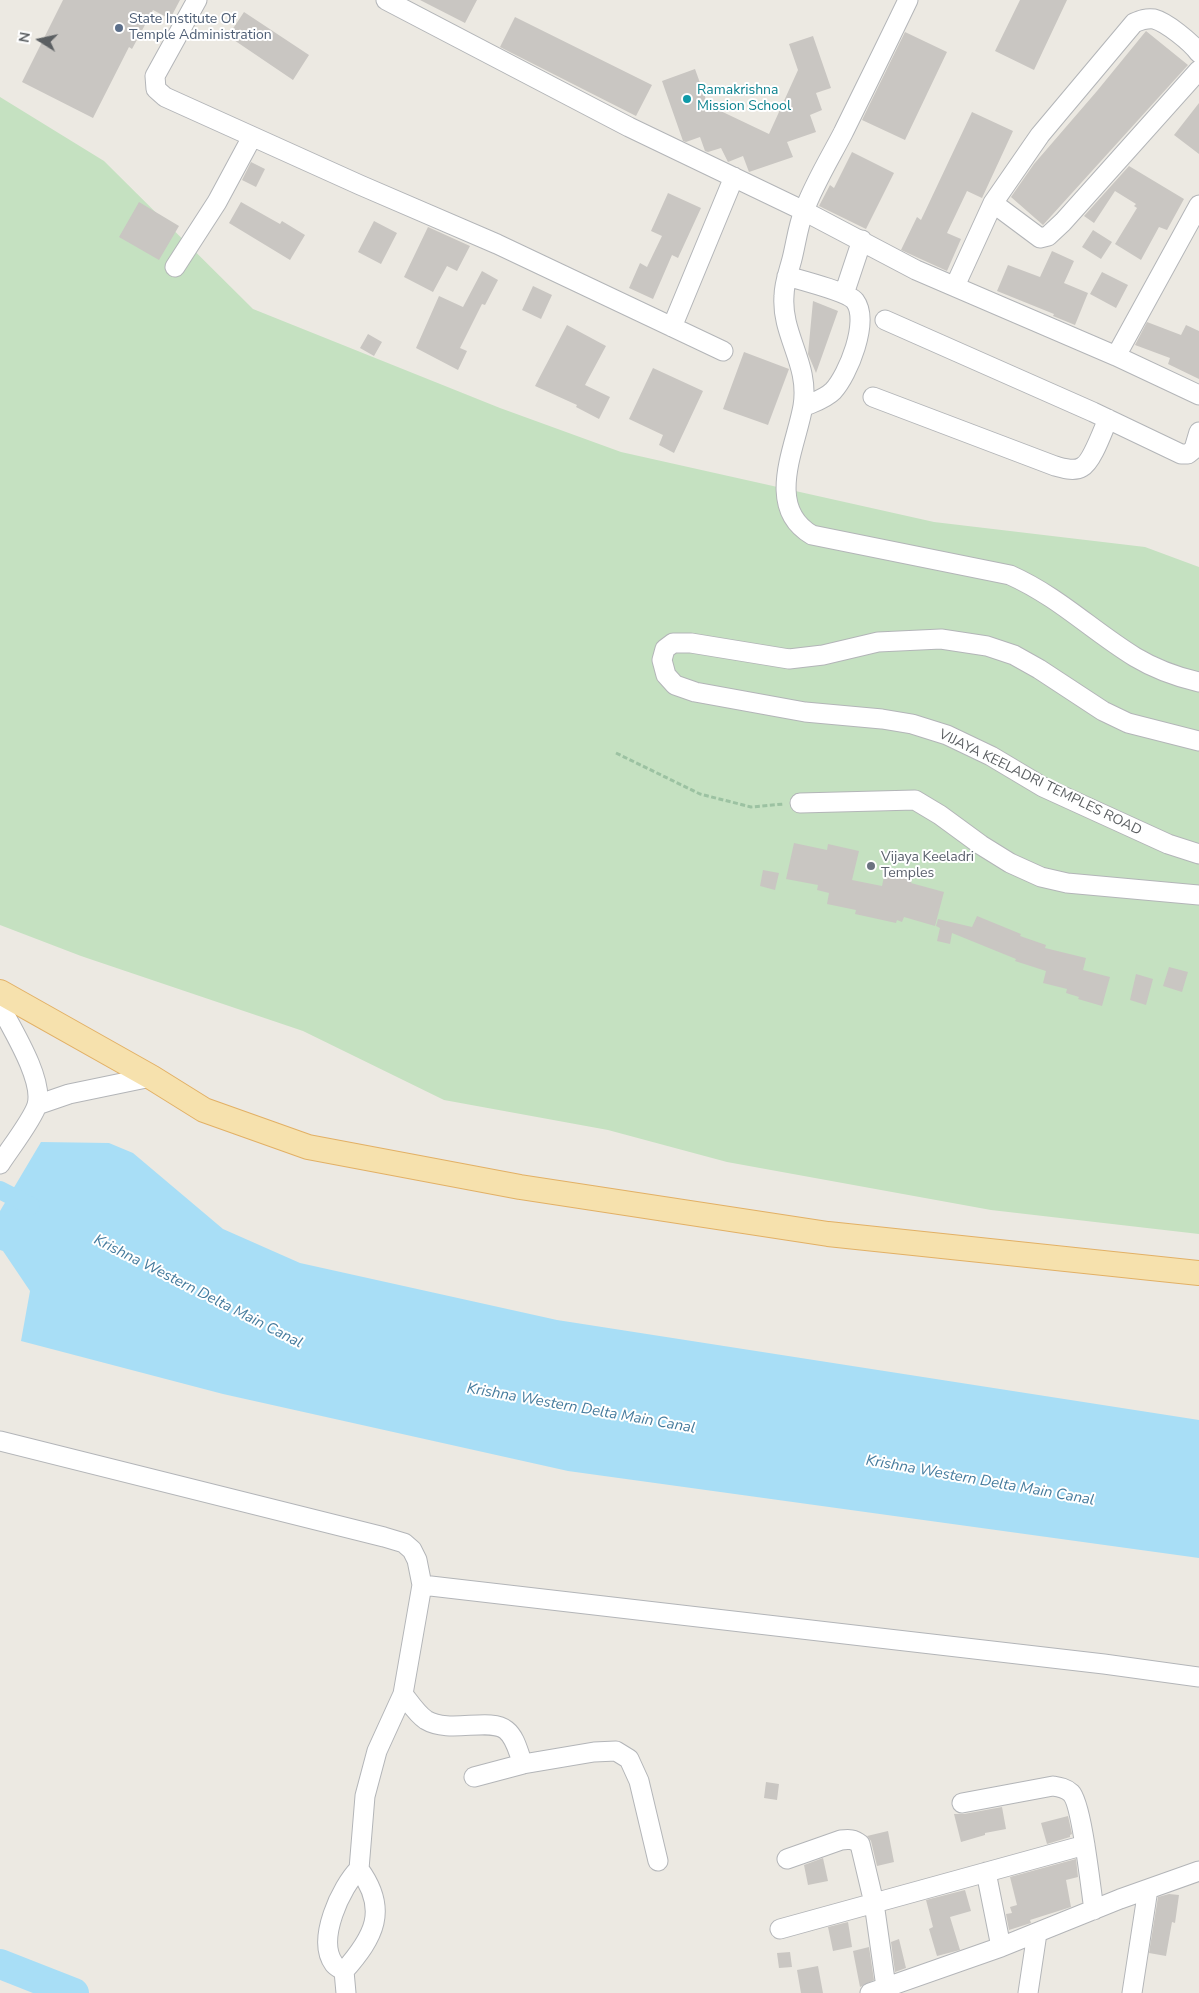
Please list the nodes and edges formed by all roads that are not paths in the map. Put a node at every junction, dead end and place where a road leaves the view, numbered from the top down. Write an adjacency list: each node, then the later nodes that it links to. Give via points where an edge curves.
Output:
1 (198, 0): 6 (street, via 155,76 156,88 166,97)
2 (386, 0): 7 (street)
3 (908, 0): 10 (street)
4 (1199, 53): 8 (street, via 1165,24 1144,19 1134,23 1040,135)
5 (1199, 70): 8 (street, via 1048,236 1040,238)
6 (252, 137): 12 (street, via 217,202); 17 (street, via 497,244)
7 (734, 178): 10 (street); 17 (street)
8 (993, 203): 14 (street)
9 (1199, 205): 19 (street)
10 (804, 211): 11 (street); 13 (street)
11 (862, 240): 14 (street, via 916,270); 15 (street)
12 (175, 266)
13 (787, 276): 15 (street); 22 (street, via 784,314 800,362)
14 (955, 286): 19 (street)
15 (844, 294): 22 (street, via 855,300 860,311 850,364 833,391)
16 (885, 320): 23 (street)
17 (672, 326): 18 (street)
18 (723, 351)
19 (1116, 356): 20 (street)
20 (1199, 395)
21 (873, 397): 23 (street, via 1070,469 1082,467 1088,461)
22 (803, 406): 25 (street, via 788,464 787,494 789,511 801,529 812,535 1010,576 1058,601 1136,657 1175,676)
23 (1108, 419): 24 (street, via 1181,454 1188,454 1194,449)
24 (1199, 432)
25 (1199, 682)
26 (1199, 741): 28 (street, VIJAYA KEELADRI TEMPLES ROAD, via 1128,723 1103,712 1014,655 987,646 941,639 878,642 789,659 673,643 664,649 662,660 666,675 675,685 695,692 804,712 912,724 947,735 1043,787 1160,840)
27 (800, 804): 29 (street, via 915,800 1010,863 1041,877 1067,883)
28 (1199, 854)
29 (1199, 895)
30 (0, 992): 32 (main road)
31 (0, 1006): 33 (street, via 30,1064 36,1084)
32 (150, 1077): 33 (street, via 69,1094); 35 (main road, via 204,1110 308,1147 520,1187 828,1234)
33 (34, 1111): 34 (street)
34 (0, 1164)
35 (1199, 1273)
36 (0, 1441): 37 (street, via 404,1543 417,1560)
37 (422, 1585): 38 (street); 39 (street)
38 (1199, 1677)
39 (403, 1694): 40 (street, via 427,1720 440,1725 504,1728 513,1736); 46 (street, via 377,1751 365,1796)
40 (523, 1764): 41 (street); 45 (street, via 594,1752 616,1751 629,1759 639,1781)
41 (474, 1777)
42 (962, 1803): 43 (street, via 1062,1787 1075,1799)
43 (1085, 1845): 48 (street); 51 (street)
44 (787, 1859): 50 (street, via 841,1840 856,1840 864,1856)
45 (658, 1861)
46 (359, 1869): 55 (street, via 369,1883 376,1917 359,1954); 55 (street, via 344,1890 329,1926 329,1952 335,1965)
47 (1199, 1871): 49 (street)
48 (986, 1872): 50 (street); 54 (street)
49 (1148, 1889): 51 (street); 59 (street)
50 (874, 1903): 52 (street); 56 (street)
51 (1094, 1910): 53 (street)
52 (780, 1929)
53 (1037, 1933): 54 (street); 58 (street)
54 (1001, 1947): 56 (street)
55 (344, 1971): 57 (street)
56 (878, 1990)
57 (346, 1993)
58 (1028, 1993)
59 (1132, 1993)

